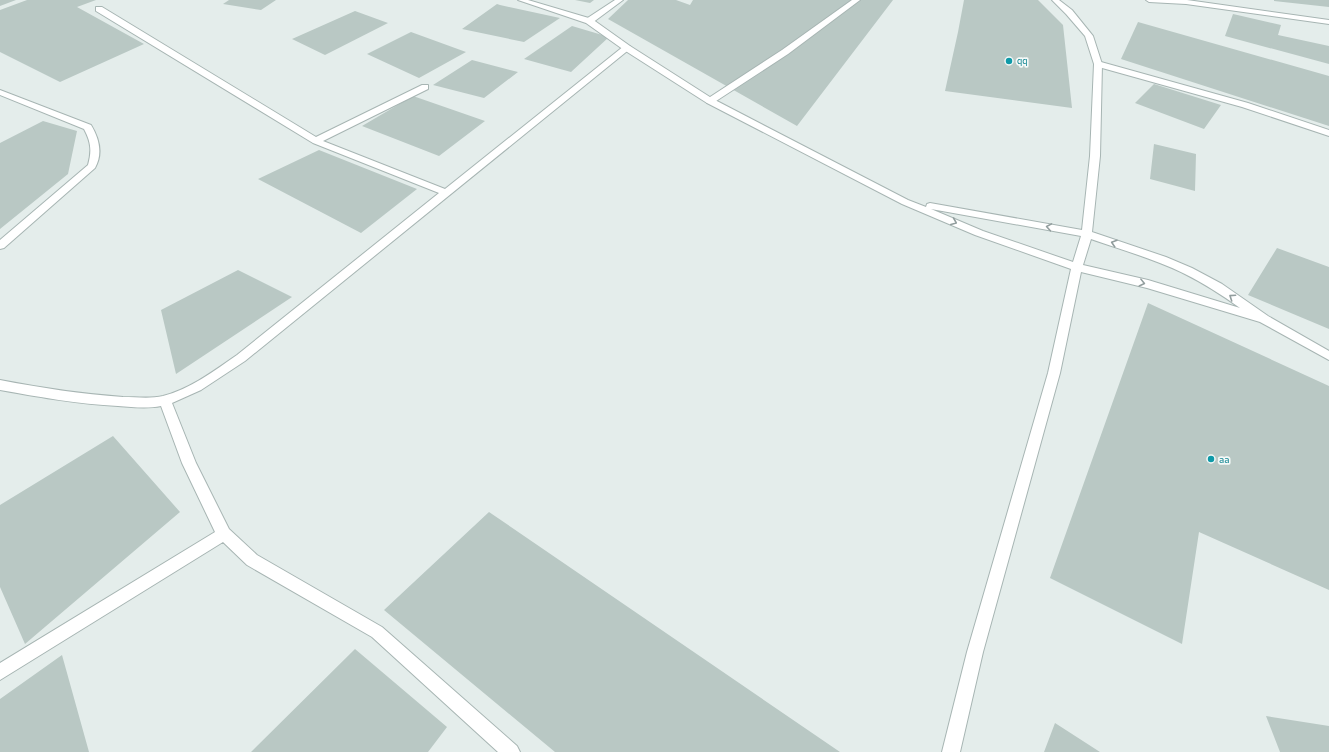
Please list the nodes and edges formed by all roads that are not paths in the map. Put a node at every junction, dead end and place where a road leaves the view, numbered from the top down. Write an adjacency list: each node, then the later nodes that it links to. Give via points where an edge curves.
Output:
1 (521, 0): 7 (street)
2 (620, 0): 7 (street)
3 (857, 0): 13 (street)
4 (1055, 0): 10 (street, via 1089,36)
5 (1149, 0): 8 (street, via 1186,2)
6 (100, 9): 15 (street)
7 (589, 21): 9 (street)
8 (1329, 22)
9 (627, 48): 13 (street); 16 (street)
10 (1098, 64): 14 (street, via 1245,105); 18 (street, via 1095,156)
11 (425, 87): 15 (street)
12 (0, 92): 19 (street, via 88,127 96,144 92,166)
13 (710, 102): 17 (street)
14 (1329, 133)
15 (316, 141): 16 (street)
16 (447, 193): 24 (street, via 241,357 199,386)
17 (905, 202): 18 (street, one-way to 17); 20 (street, one-way to 20, via 979,233)
18 (1087, 234): 20 (street); 21 (street, one-way to 18, via 1218,287 1188,271)
19 (0, 246)
20 (1077, 267): 21 (street, one-way to 21, via 1148,284); 28 (street, via 1054,373 975,652)
21 (1264, 319): 22 (street)
22 (1329, 356)
23 (0, 385): 24 (street, via 113,401)
24 (165, 401): 25 (street, via 189,463)
25 (224, 534): 26 (street); 27 (street, via 252,560 377,632)
26 (0, 672)
27 (510, 752)
28 (951, 752)

